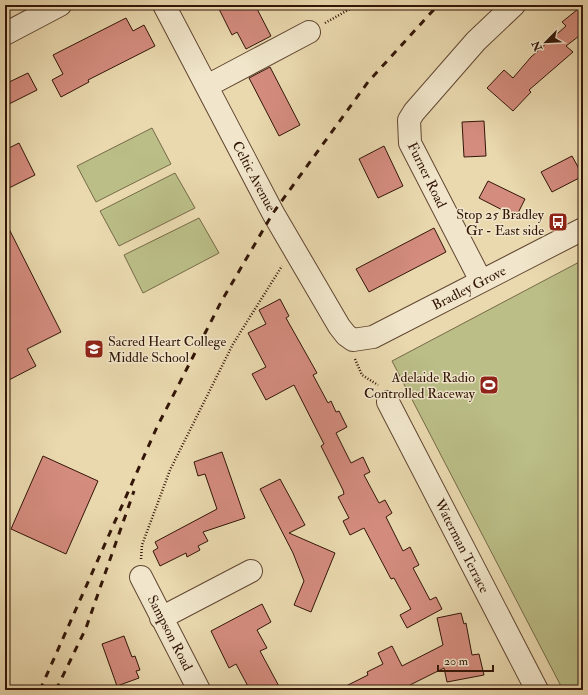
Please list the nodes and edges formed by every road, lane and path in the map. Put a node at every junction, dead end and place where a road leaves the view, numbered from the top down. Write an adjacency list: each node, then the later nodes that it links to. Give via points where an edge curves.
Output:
1 (60, 5): 6 (street)
2 (164, 5): 7 (street, Celtic Avenue)
3 (357, 5): 5 (path)
4 (514, 5): 10 (street, Furner Road, via 476,41 409,120 410,143)
5 (309, 32): 7 (street)
6 (5, 34)
7 (207, 86): 9 (street, Celtic Avenue)
8 (583, 229): 10 (street, Bradley Grove)
9 (294, 249): 11 (street, Celtic Avenue, via 338,326); 14 (path, via 233,344 170,470 142,546)
10 (481, 281): 11 (street, Bradley Grove, via 373,338)
11 (354, 340): 12 (path, via 355,360 362,375 379,386)
12 (388, 402): 16 (street, Waterman Terrace)
13 (251, 571): 15 (street)
14 (140, 576): 15 (street, Sampson Road)
15 (161, 618): 17 (street, Sampson Road)
16 (530, 688)
17 (199, 690)

